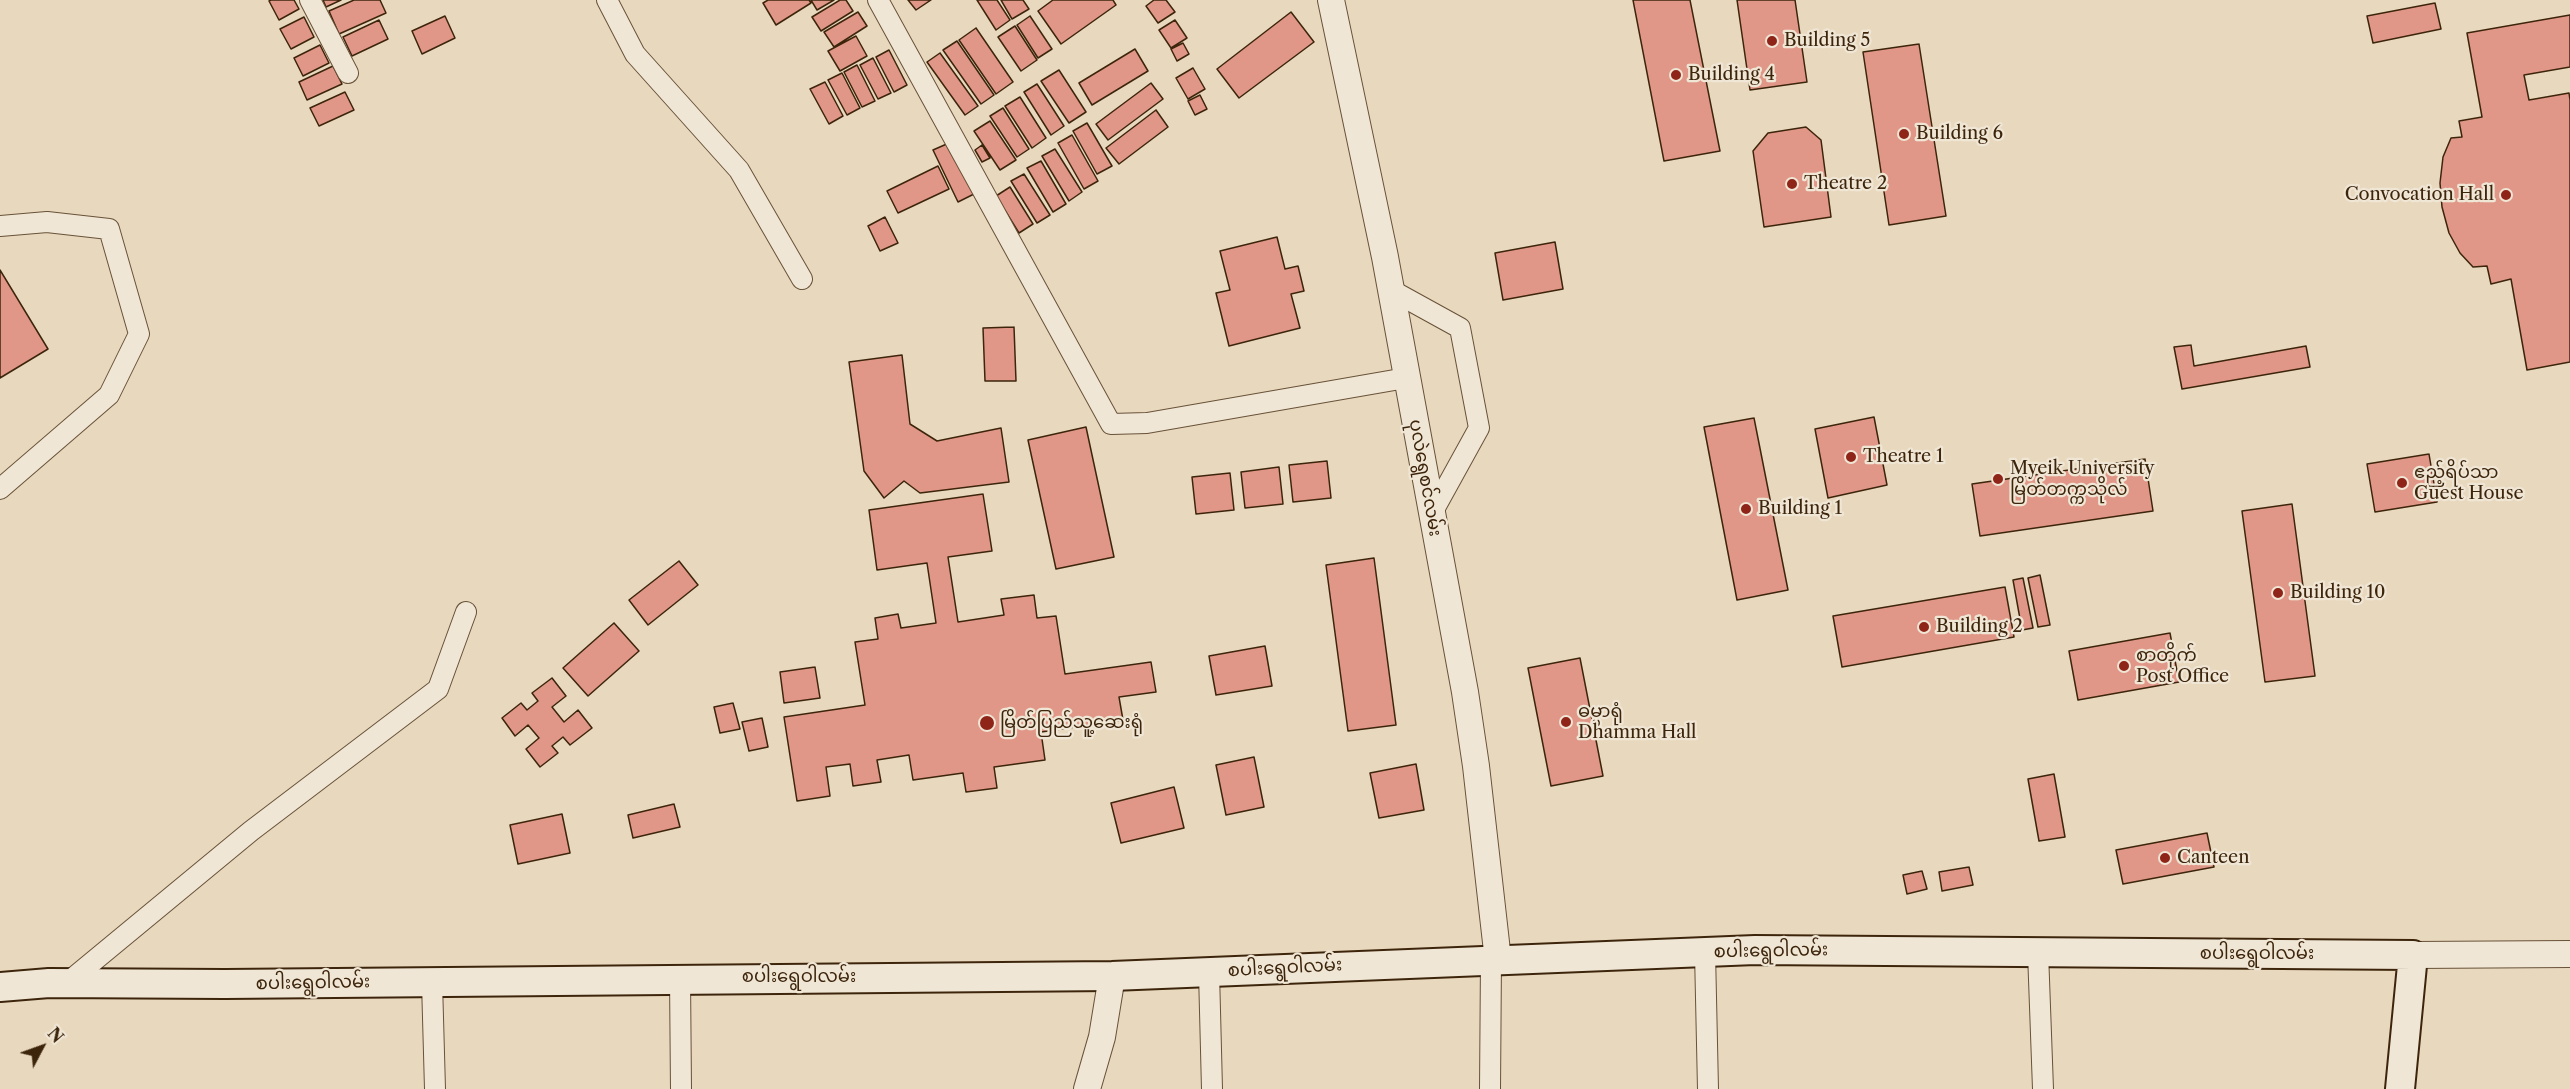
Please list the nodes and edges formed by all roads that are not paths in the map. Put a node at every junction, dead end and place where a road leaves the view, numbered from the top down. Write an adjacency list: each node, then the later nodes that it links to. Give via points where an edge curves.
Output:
1 (310, 0): 5 (street)
2 (607, 0): 7 (street, via 636,54 739,170)
3 (878, 0): 9 (street, via 1111,424 1147,423)
4 (1331, 0): 8 (street, ပုလဲရွေစင်လမ်း)
5 (348, 73)
6 (0, 226): 10 (street, via 47,222 109,229 139,334 109,395)
7 (802, 279)
8 (1391, 290): 9 (street, ပုလဲရွေစင်လမ်း); 11 (street, via 1460,328 1479,428)
9 (1406, 378): 11 (street, ပုလဲရွေစင်လမ်း)
10 (0, 489)
11 (1431, 515): 17 (street, ပုလဲရွေစင်လမ်း, via 1476,766)
12 (466, 612): 22 (street, via 438,689 251,831)
13 (1705, 952): 14 (main road, စပါးရွေဝါလမ်း); 17 (main road, စပါးရွေဝါလမ်း); 29 (street)
14 (2038, 952): 16 (main road, စပါးရွေဝါလမ်း); 30 (street)
15 (2570, 954): 16 (street, စပါးရွေဝါလမ်း)
16 (2413, 956): 31 (main road)
17 (1495, 960): 18 (main road, စပါးရွေဝါလမ်း); 28 (street)
18 (1209, 972): 19 (main road, စပါးရွေဝါလမ်း); 27 (street)
19 (1112, 976): 20 (main road, စပါးရွေဝါလမ်း); 26 (street)
20 (680, 978): 21 (main road, စပါးရွေဝါလမ်း); 25 (street)
21 (432, 982): 22 (main road, စပါးရွေဝါလမ်း); 24 (street)
22 (67, 983): 23 (main road, စပါးရွေဝါလမ်း)
23 (0, 987)
24 (435, 1089)
25 (681, 1089)
26 (1087, 1089)
27 (1212, 1089)
28 (1490, 1089)
29 (1708, 1089)
30 (2043, 1089)
31 (2400, 1089)

